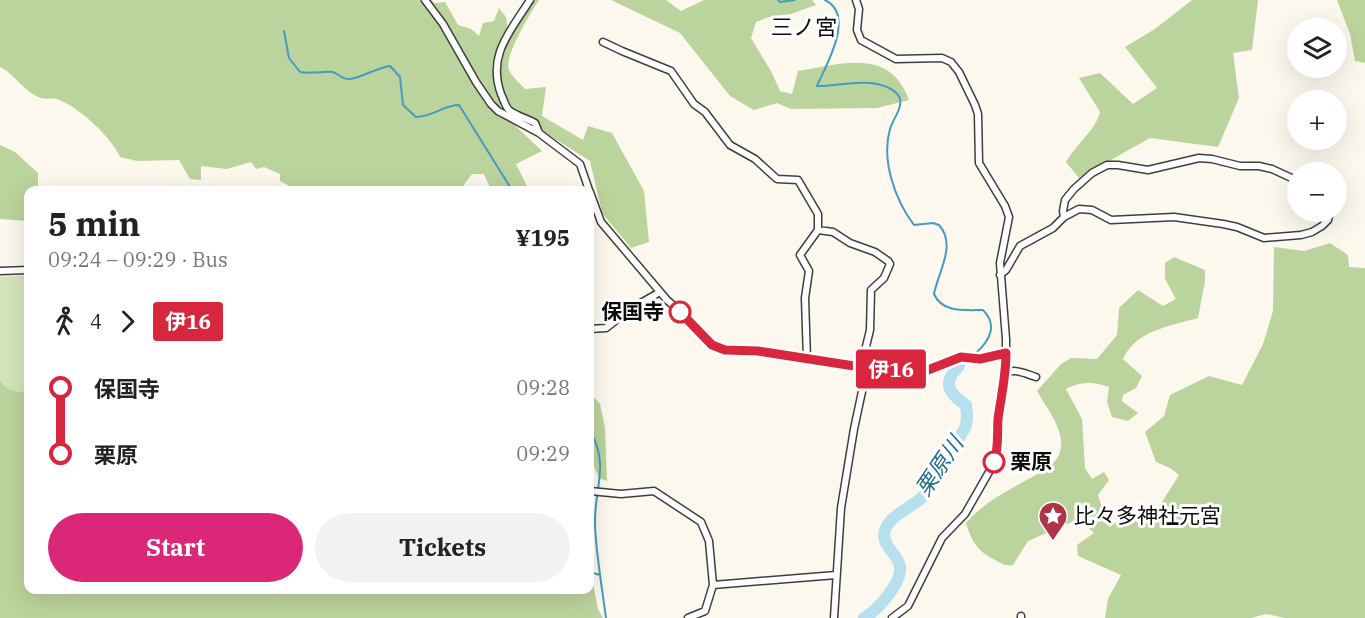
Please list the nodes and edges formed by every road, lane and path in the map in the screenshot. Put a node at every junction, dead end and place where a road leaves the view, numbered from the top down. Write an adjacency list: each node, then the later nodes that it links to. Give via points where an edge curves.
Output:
1 (425, 0): 5 (street, via 491,104)
2 (530, 0): 5 (street, via 499,50 496,71 507,108 535,123)
3 (856, 0): 14 (street, via 861,40 896,59 942,58 959,72 978,114 979,163 1009,217)
4 (603, 42): 11 (street, via 671,71 730,145 755,159 777,179 798,180 818,213)
5 (539, 133): 7 (street, via 580,164)
6 (1287, 176): 9 (street, via 1259,166 1199,158 1154,170 1107,165 1074,189 1065,200)
7 (587, 186)
8 (594, 204): 15 (street, via 601,222)
9 (1064, 217): 10 (street, via 1086,208 1111,220 1174,217 1237,227 1264,238 1301,235); 14 (street, via 1053,228 1020,246)
10 (1326, 222)
11 (818, 230): 18 (street, via 800,255 809,271); 19 (street, via 833,232 890,264 884,278 871,290)
12 (24, 270): 13 (street)
13 (0, 271)
14 (1000, 275): 17 (street)
15 (660, 292): 16 (street, via 606,328); 18 (street, via 712,345)
16 (594, 329)
17 (1006, 353): 19 (street, via 980,359 961,357 928,370); 20 (street)
18 (807, 360): 19 (street)
19 (864, 368): 23 (street, via 841,508)
20 (1006, 373): 21 (street, via 1020,371); 27 (street, via 993,465 965,514 942,538 908,606)
21 (1036, 377)
22 (594, 491): 24 (street, via 621,494 654,491 696,518 709,541)
23 (836, 575): 24 (street); 26 (street)
24 (713, 585): 25 (street, via 705,611)
25 (688, 618)
26 (834, 618)
27 (892, 618)

